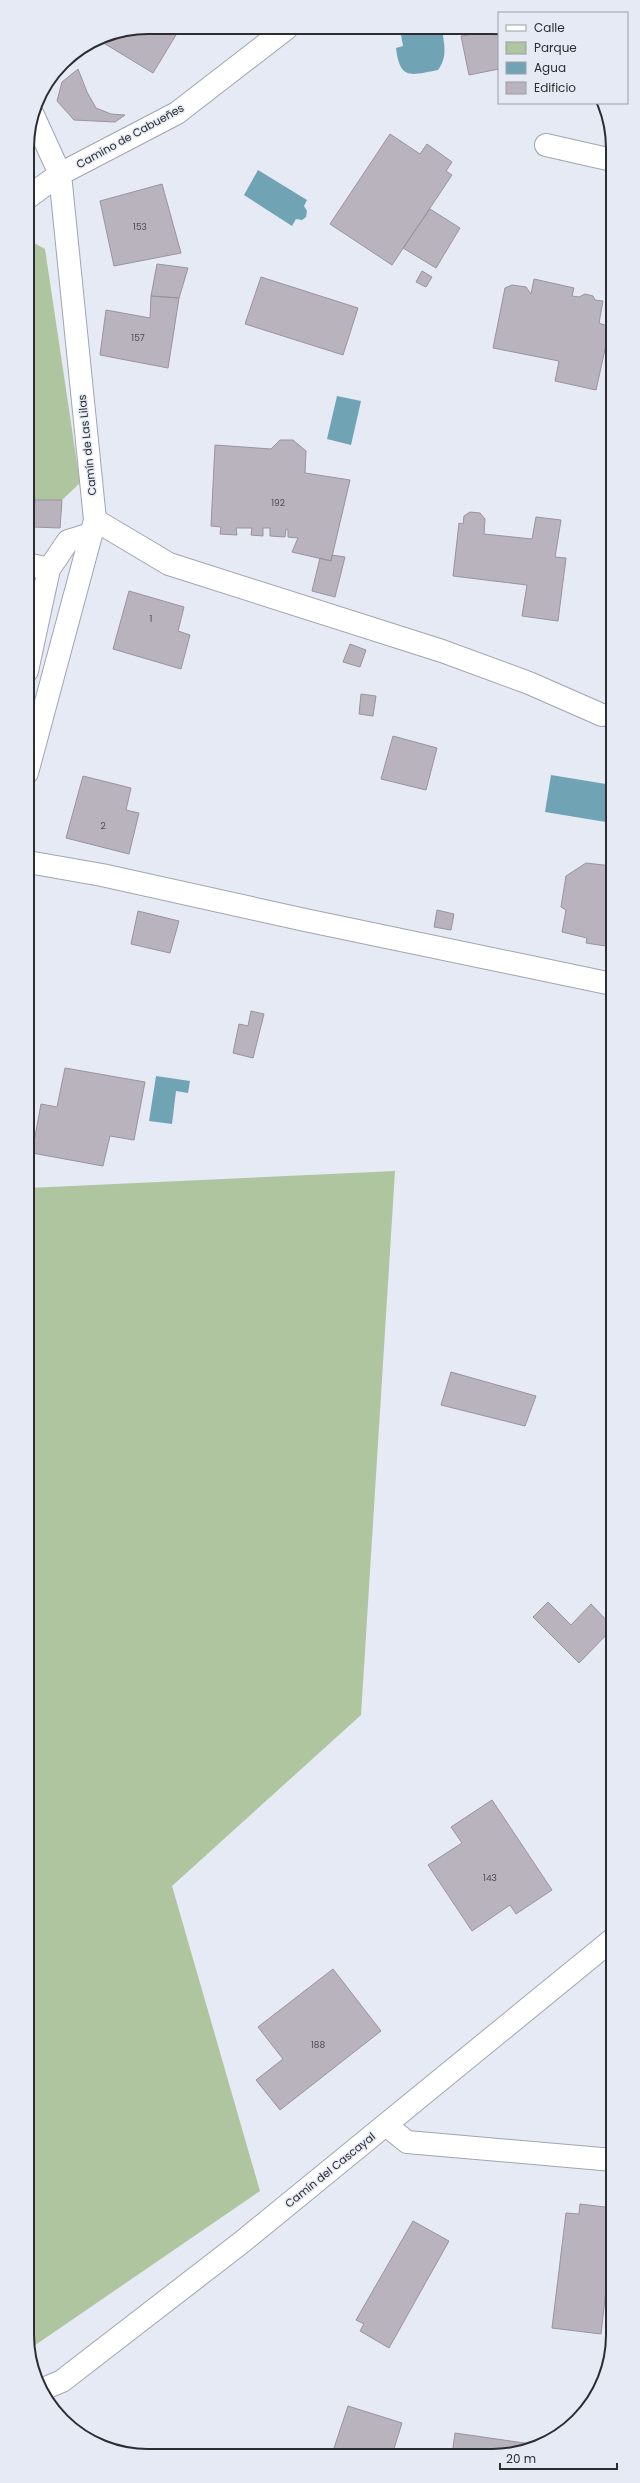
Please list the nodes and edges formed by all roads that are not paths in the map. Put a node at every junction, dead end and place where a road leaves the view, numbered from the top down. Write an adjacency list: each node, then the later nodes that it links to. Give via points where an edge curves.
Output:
1 (279, 34): 5 (street, Camino de Cabueñes, via 178,112)
2 (37, 124): 5 (street, Camín de Las Lilas)
3 (546, 145): 4 (street)
4 (606, 159)
5 (60, 174): 6 (street, Camino de Cabueñes); 7 (street, Camín de Las Lilas)
6 (34, 193)
7 (93, 527): 9 (street, via 68,541); 11 (street, via 169,564 442,651 529,683); 12 (street, Camín de Las Lilas)
8 (34, 566): 9 (street)
9 (50, 569): 10 (street)
10 (34, 640)
11 (602, 715)
12 (34, 750)
13 (34, 863): 14 (street, via 102,875)
14 (606, 983)
15 (606, 1945): 16 (street, Camín del Cascayal)
16 (386, 2124): 17 (street, via 407,2142); 18 (street, Camín del Cascayal, via 242,2242 62,2381)
17 (606, 2159)
18 (47, 2387)

